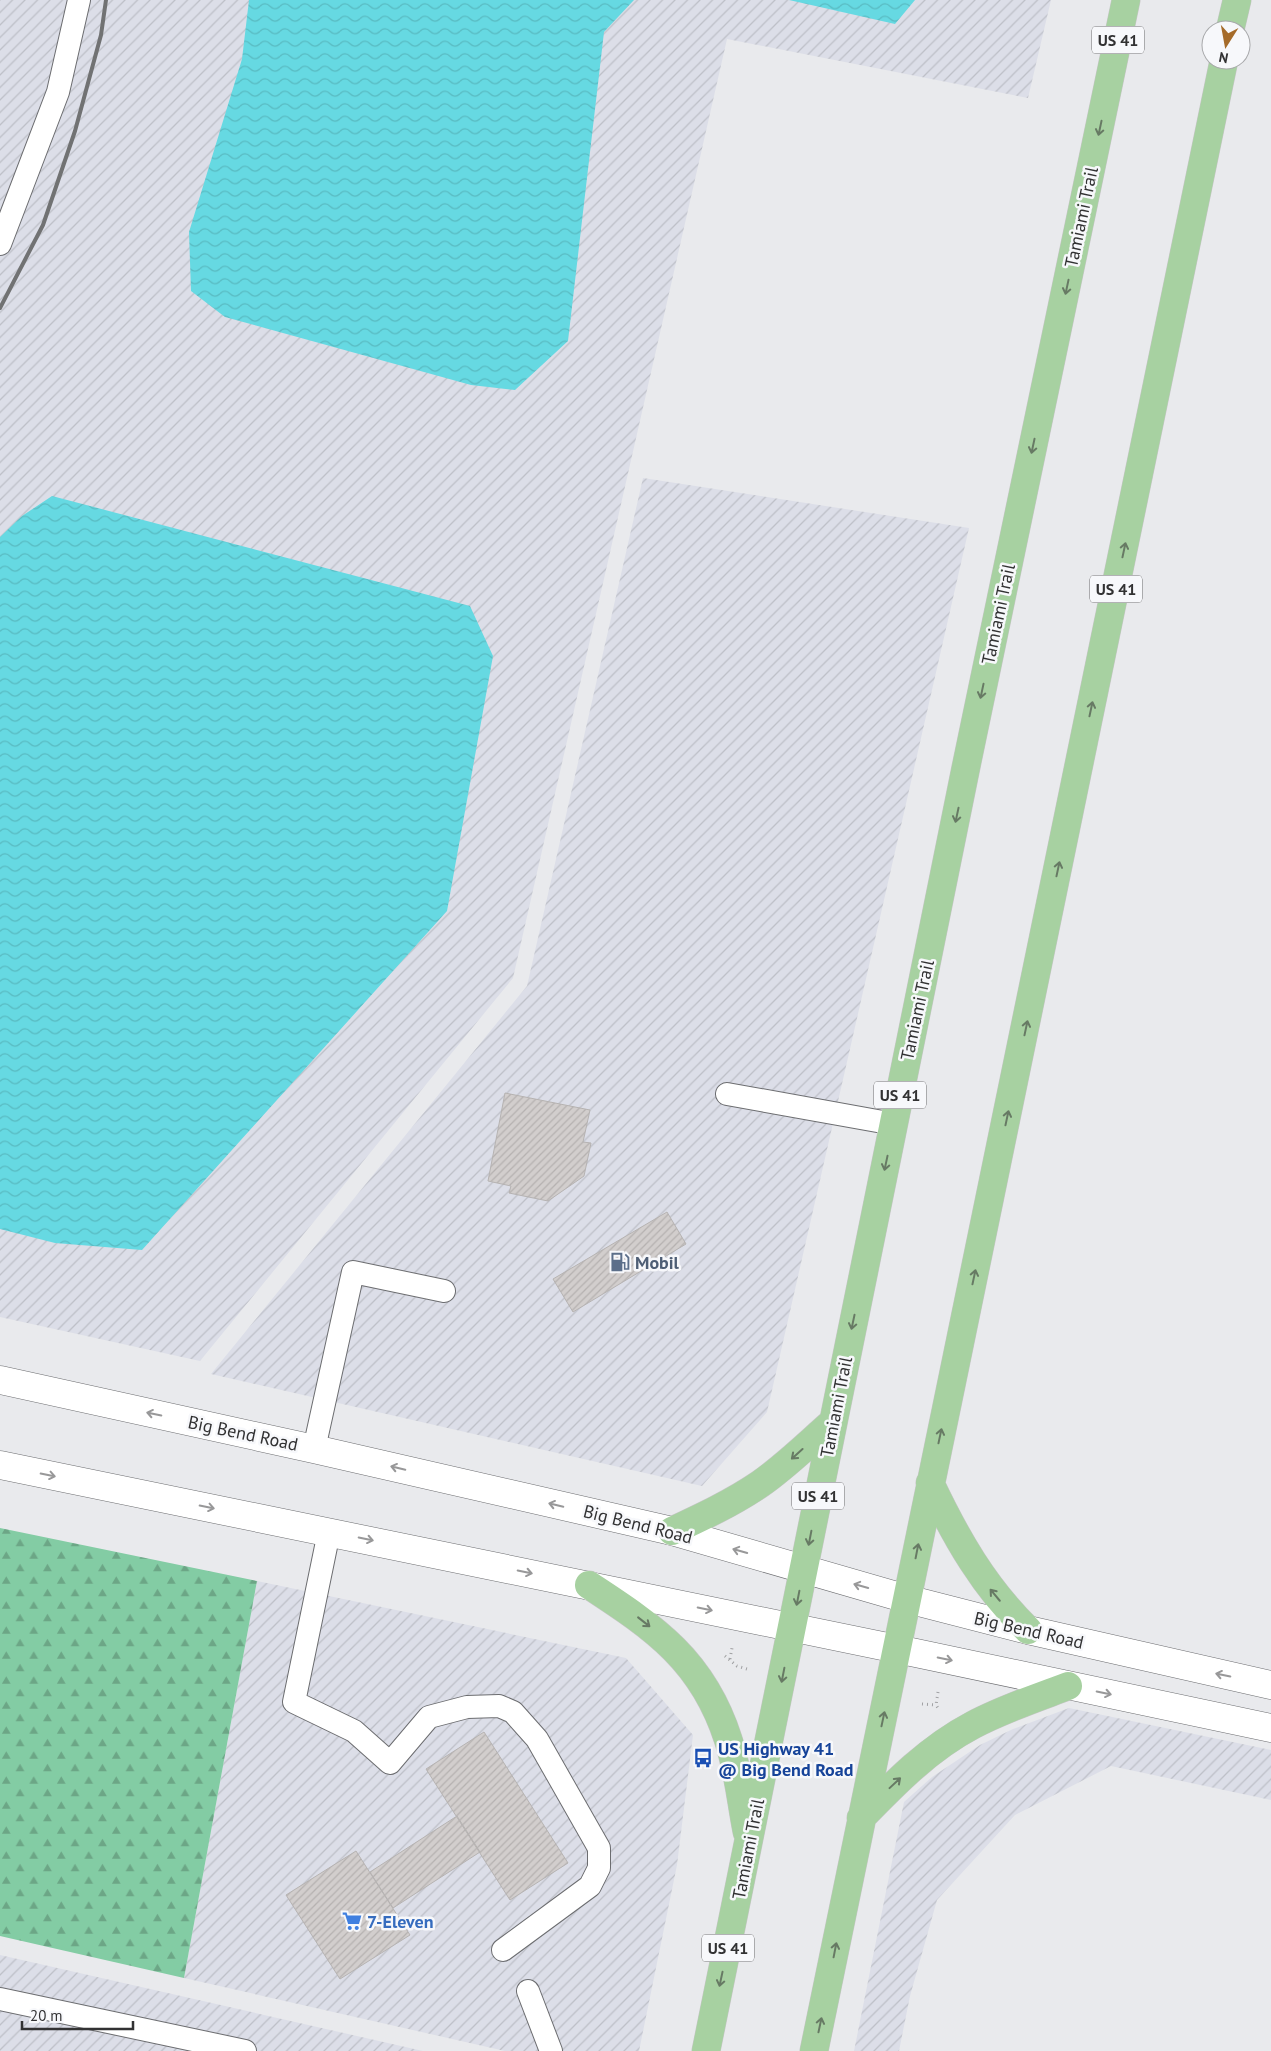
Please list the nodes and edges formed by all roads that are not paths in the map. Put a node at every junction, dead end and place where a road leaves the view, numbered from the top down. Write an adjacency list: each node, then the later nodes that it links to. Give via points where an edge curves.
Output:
1 (79, 0): 6 (lane, via 58,92)
2 (1126, 0): 8 (main road, Tamiami Trail / US 41, one-way to 8)
3 (1237, 0): 4 (main road)
4 (1232, 20)
5 (1222, 70): 14 (main road, US 41, one-way to 5)
6 (0, 244)
7 (727, 1094): 8 (lane)
8 (894, 1124): 11 (main road, Tamiami Trail / US 41, one-way to 11)
9 (444, 1291): 12 (lane, via 353,1272)
10 (0, 1380): 12 (main road, Big Bend Road, one-way to 10)
11 (833, 1422): 15 (main road, one-way to 15, via 758,1485 734,1501); 17 (main road, Tamiami Trail / US 41, one-way to 17)
12 (314, 1449): 15 (main road, Big Bend Road, one-way to 12)
13 (0, 1465): 16 (main road, one-way to 16)
14 (930, 1483): 19 (main road, US 41, one-way to 14); 21 (main road, one-way to 14, via 1006,1609 974,1567)
15 (672, 1531): 17 (main road, Big Bend Road, one-way to 15)
16 (329, 1532): 18 (main road, one-way to 18); 28 (lane, via 294,1702 354,1731 390,1763 429,1716 467,1706 499,1706 513,1712 537,1739 599,1848 599,1868 590,1886)
17 (804, 1569): 19 (main road, Big Bend Road, one-way to 17); 20 (main road, Tamiami Trail / US 41, one-way to 20)
18 (589, 1585): 20 (main road, one-way to 20); 27 (main road, one-way to 27, via 666,1640 692,1666 713,1699 729,1740)
19 (907, 1599): 21 (main road, Big Bend Road); 22 (main road, US 41)
20 (792, 1627): 22 (main road); 27 (main road, Tamiami Trail / US 41, one-way to 27)
21 (1028, 1630): 23 (main road, Big Bend Road, one-way to 21)
22 (897, 1650): 24 (main road, one-way to 24); 26 (main road, US 41, one-way to 22)
23 (1271, 1685)
24 (1068, 1686): 25 (main road, one-way to 25); 26 (main road, one-way to 24, via 892,1786 946,1741 1007,1709)
25 (1271, 1728)
26 (862, 1818): 34 (main road, US 41, one-way to 26)
27 (749, 1846): 33 (main road, Tamiami Trail / US 41, one-way to 33)
28 (504, 1950)
29 (528, 1991): 32 (lane)
30 (0, 1999): 31 (lane)
31 (245, 2051)
32 (551, 2051)
33 (706, 2051)
34 (814, 2051)

